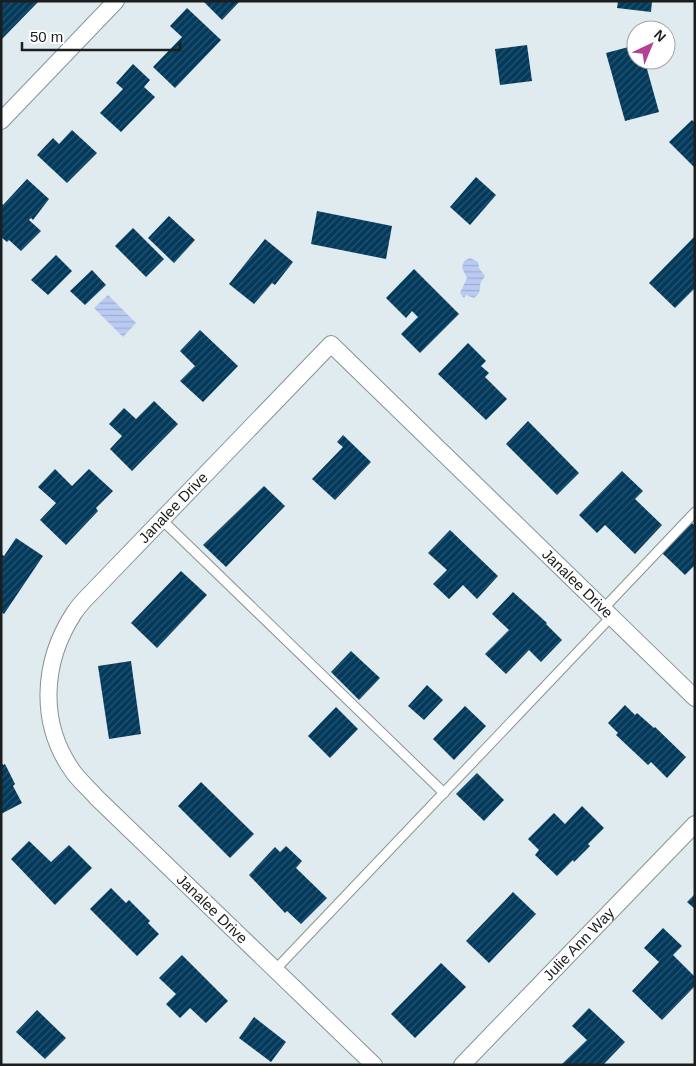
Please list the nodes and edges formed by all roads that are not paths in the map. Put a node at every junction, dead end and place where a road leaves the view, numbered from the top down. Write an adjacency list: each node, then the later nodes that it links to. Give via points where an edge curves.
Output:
1 (116, 1): 2 (street)
2 (1, 121)
3 (695, 512): 5 (lane)
4 (162, 520): 5 (street, Janalee Drive, via 331,344); 7 (lane); 9 (street, Janalee Drive, via 75,612 61,637 52,661 48,690 58,745 74,772 97,798)
5 (607, 613): 6 (street, Janalee Drive); 7 (lane)
6 (695, 698)
7 (444, 792): 9 (lane)
8 (695, 824): 11 (street, Julie Ann Way)
9 (275, 970): 10 (street, Janalee Drive)
10 (374, 1065)
11 (462, 1065)

